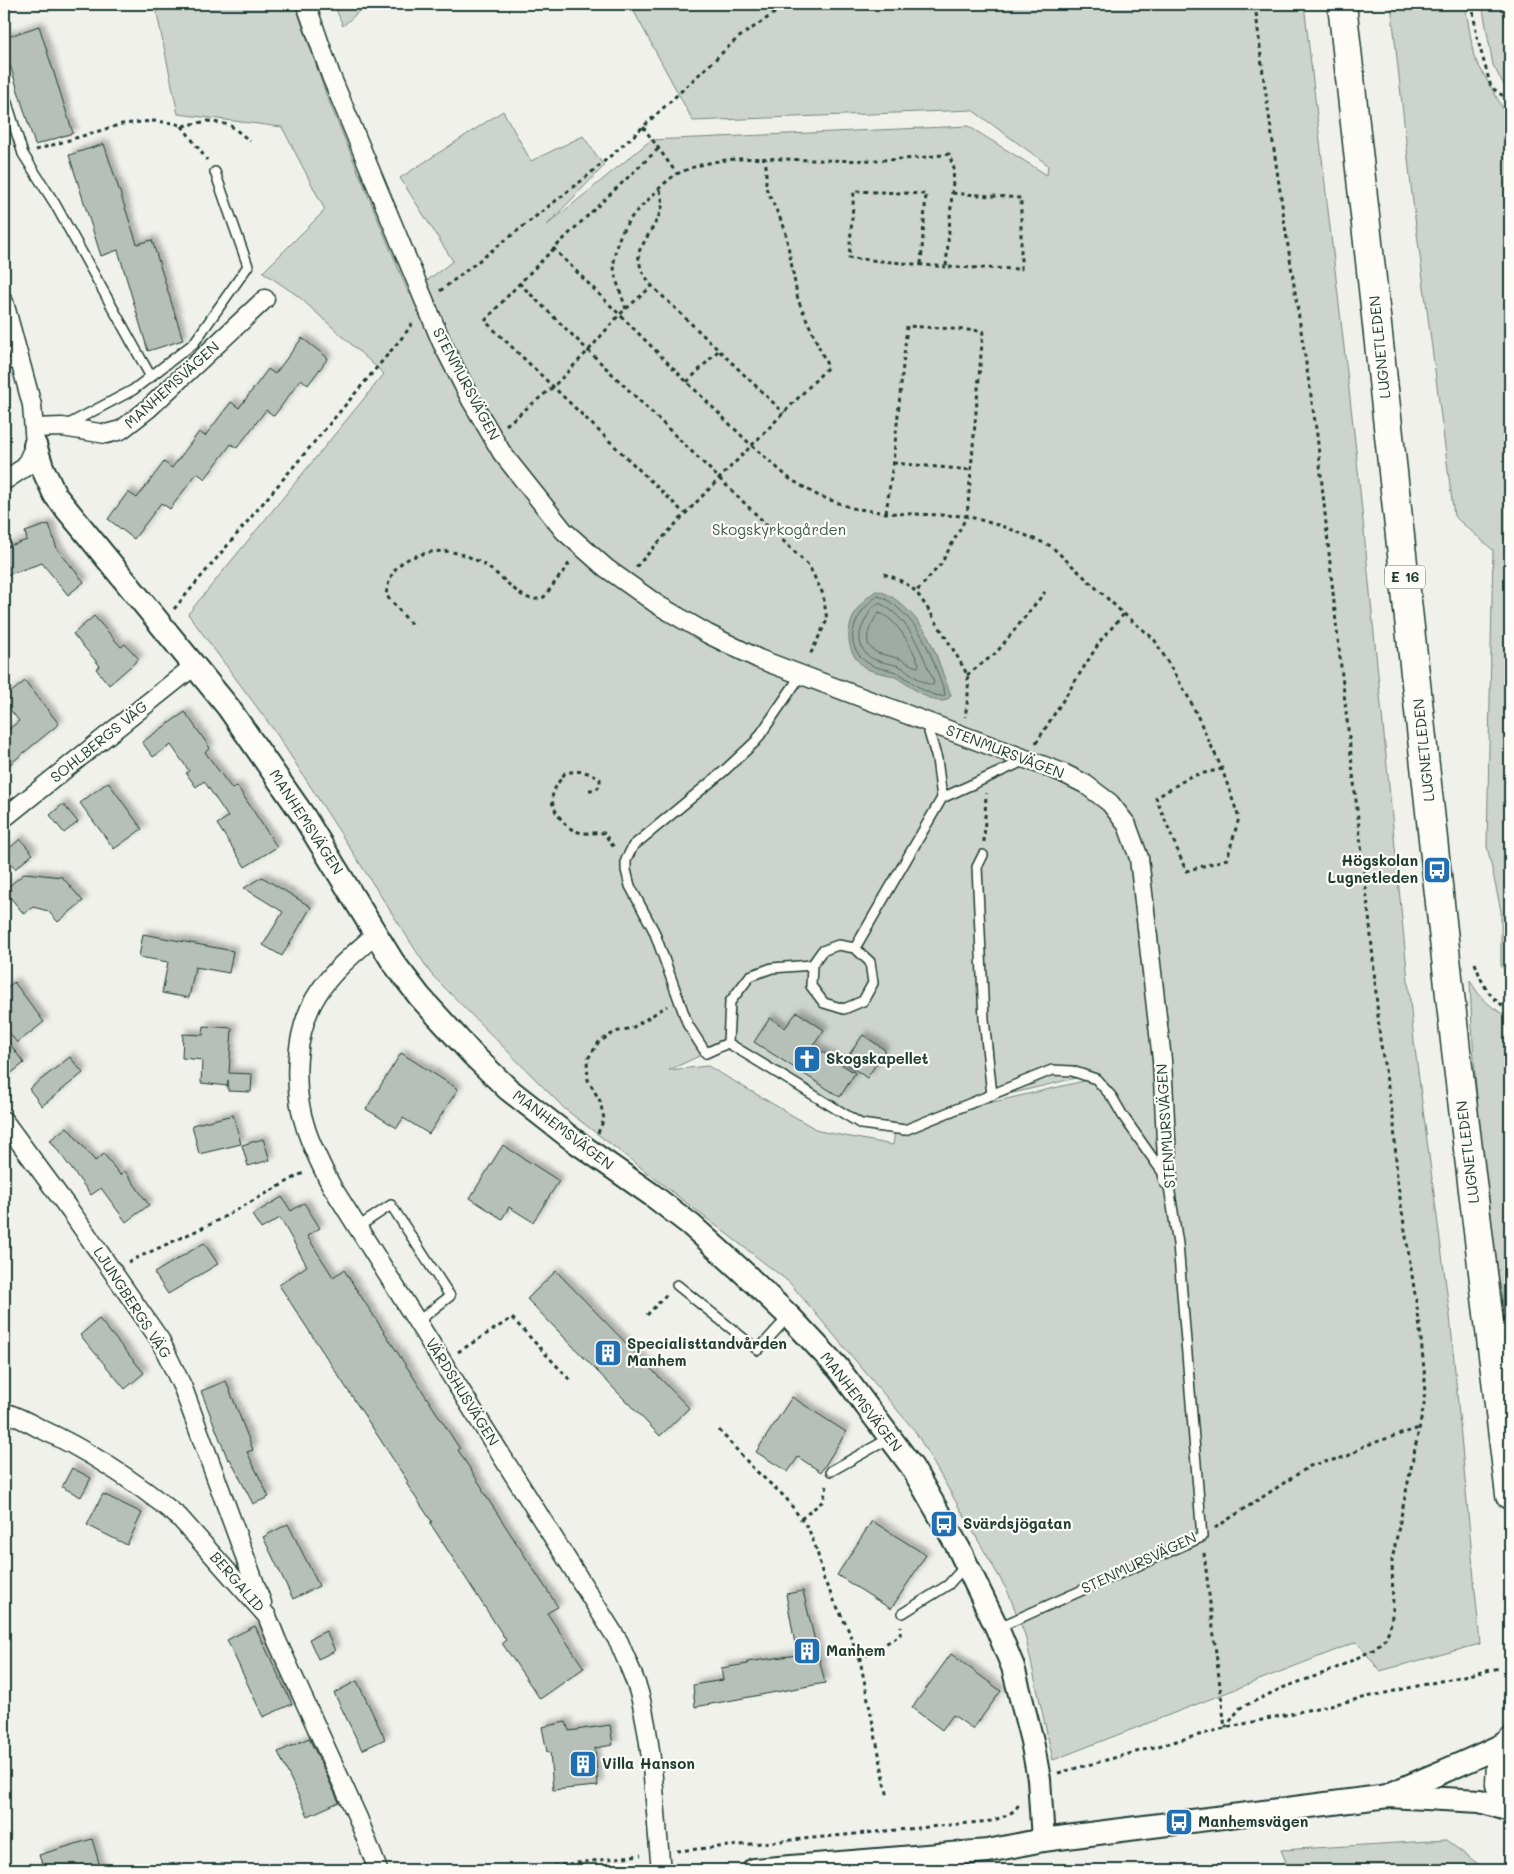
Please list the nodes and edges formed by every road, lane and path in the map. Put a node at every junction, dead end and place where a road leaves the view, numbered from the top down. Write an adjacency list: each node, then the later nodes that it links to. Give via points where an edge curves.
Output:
1 (306, 4): 25 (street, STENMURSVÄGEN, via 331,76)
2 (788, 4): 9 (path, via 738,38)
3 (1255, 4): 88 (path, via 1318,435 1380,1039 1419,1320 1425,1379)
4 (1342, 4): 92 (highway, LUGNETLEDEN / E 16, via 1456,1050)
5 (1472, 4): 7 (path, via 1491,87)
6 (4, 93): 12 (lane)
7 (1510, 101)
8 (182, 126): 10 (path, via 208,121 230,125); 12 (path, via 152,121 122,124); 14 (path)
9 (643, 127): 11 (path); 25 (path, via 585,178)
10 (250, 141)
11 (658, 149): 15 (path); 18 (path)
12 (23, 154): 31 (lane, via 55,204)
13 (766, 159): 15 (path, via 708,162); 17 (path, via 869,161 949,154 954,169); 34 (path, via 766,188 785,229 798,300 828,366)
14 (215, 172): 31 (lane, via 248,266 194,343)
15 (677, 174): 16 (path)
16 (660, 189): 22 (path, via 663,204 638,253 641,270); 26 (path, via 623,228 616,247 614,266)
17 (951, 193): 20 (path); 20 (path, via 1021,198 1021,269)
18 (553, 248): 21 (path); 27 (path)
19 (921, 264): 19 (path, via 926,194 854,191 849,258); 20 (path)
20 (946, 267)
21 (519, 283): 28 (path); 33 (path, via 485,321)
22 (652, 286): 26 (path); 29 (path)
23 (265, 299): 35 (street, MANHEMSVÄGEN, via 155,403 121,430 106,434)
24 (4, 302): 30 (street, MANHEMSVÄGEN)
25 (426, 304): 36 (street, STENMURSVÄGEN, via 470,400); 52 (path, via 405,334)
26 (626, 309): 27 (path)
27 (619, 315): 28 (path); 32 (path)
28 (588, 351): 33 (path); 41 (path)
29 (718, 351): 32 (path); 34 (path)
30 (12, 363): 37 (street, MANHEMSVÄGEN, via 32,405)
31 (151, 377): 35 (lane, via 106,406)
32 (687, 382): 38 (path)
33 (552, 388): 36 (path); 43 (path)
34 (784, 413): 38 (path)
35 (62, 427): 37 (street, MANHEMSVÄGEN)
36 (492, 436): 46 (street, STENMURSVÄGEN, via 502,454 564,531)
37 (34, 437): 42 (street, via 24,467); 52 (street, MANHEMSVÄGEN, via 55,495)
38 (751, 445): 41 (path); 44 (path, via 790,479 817,495 852,508)
39 (893, 463): 40 (path); 40 (path, via 907,326 983,331); 44 (path)
40 (972, 470): 45 (path)
41 (720, 479): 43 (path); 55 (path, via 809,566 823,594 827,620)
42 (4, 481)
43 (684, 513): 48 (path)
44 (886, 513): 45 (path)
45 (967, 516): 49 (path, via 941,564); 51 (path, via 1051,546)
46 (585, 550): 48 (street, STENMURSVÄGEN); 53 (path, via 570,561 544,597 533,600 474,558 449,552 426,552 402,561 388,579 386,595)
47 (884, 574): 49 (path, via 900,580)
48 (624, 581): 55 (street, STENMURSVÄGEN, via 708,634)
49 (916, 592): 56 (path)
50 (1045, 592): 56 (path, via 996,653)
51 (1124, 614): 59 (path, via 1101,640); 60 (path, via 1154,639 1190,700)
52 (160, 624): 54 (street, MANHEMSVÄGEN)
53 (411, 624)
54 (194, 666): 64 (street, SOHLBERGS VÄG); 67 (street, MANHEMSVÄGEN, via 278,777)
55 (801, 675): 57 (street, STENMURSVÄGEN); 66 (lane, via 756,741 633,846)
56 (967, 675): 58 (path)
57 (926, 722): 58 (street, STENMURSVÄGEN); 63 (lane, via 937,759)
58 (963, 736): 59 (street, STENMURSVÄGEN)
59 (1026, 759): 61 (lane); 78 (street, STENMURSVÄGEN, via 1063,772 1110,803 1127,825 1139,858 1162,1060)
60 (1222, 769): 60 (path, via 1191,776 1156,798 1186,871 1227,859 1239,818)
61 (987, 776): 63 (lane); 65 (path)
62 (588, 790): 66 (path, via 596,790 600,779 589,772 565,773 553,792 551,801 555,811 566,825 576,831 604,833)
63 (942, 798): 68 (lane)
64 (4, 818)
65 (983, 855): 74 (lane, via 977,867 984,1019)
66 (626, 860): 71 (lane, via 630,886 654,931)
67 (376, 934): 76 (street, MANHEMSVÄGEN, via 420,997 473,1055 508,1089); 77 (street, VÄRDSHUSVÄGEN, via 320,990 301,1037 298,1066 300,1103 306,1130)
68 (855, 948): 70 (lane, via 838,945 830,948 822,952); 70 (lane, via 870,962 873,983 863,1001 844,1009 824,1003 811,986)
69 (1475, 963): 72 (path, via 1483,986 1497,1003)
70 (812, 965): 73 (lane, via 772,968 750,976 730,1002)
71 (678, 999): 73 (lane, via 688,1025 706,1053); 76 (path, via 632,1028 615,1032 599,1042 587,1060 588,1080 600,1102 604,1120)
72 (1510, 1010)
73 (728, 1043): 74 (lane, via 861,1124 905,1130)
74 (992, 1095): 78 (lane, via 1052,1070 1072,1071 1096,1079 1112,1097)
75 (4, 1121): 80 (street, LJUNGBERGS VÄG)
76 (590, 1152): 83 (street, MANHEMSVÄGEN, via 691,1225)
77 (320, 1163): 79 (street, VÄRDSHUSVÄGEN); 80 (path, via 211,1224)
78 (1168, 1180): 94 (lane, STENMURSVÄGEN, via 1178,1244)
79 (358, 1227): 84 (street, VÄRDSHUSVÄGEN); 84 (lane, via 391,1205 450,1296)
80 (111, 1270): 97 (street, LJUNGBERGS VÄG, via 160,1340 183,1388)
81 (677, 1285): 82 (path); 83 (lane, via 758,1350)
82 (647, 1315)
83 (789, 1316): 90 (street, MANHEMSVÄGEN, via 838,1368)
84 (417, 1322): 85 (street, VÄRDSHUSVÄGEN)
85 (442, 1361): 86 (path, via 512,1318); 108 (street, VÄRDSHUSVÄGEN, via 619,1642 640,1697)
86 (570, 1380)
87 (4, 1412): 97 (street, BERGALID, via 90,1453 179,1516)
88 (1419, 1428): 94 (path, via 1364,1446 1348,1456 1310,1466); 101 (path, via 1392,1560 1392,1610 1385,1639 1373,1650 1330,1671 1282,1688 1240,1708)
89 (719, 1430): 93 (path, via 752,1468 786,1498)
90 (890, 1438): 91 (lane); 95 (street, MANHEMSVÄGEN, via 912,1466)
91 (831, 1471): 93 (path, via 823,1501)
92 (1510, 1495)
93 (801, 1519): 99 (path, via 809,1530 824,1580)
94 (1202, 1537): 98 (lane, STENMURSVÄGEN); 101 (path)
95 (967, 1565): 96 (lane, via 948,1585); 98 (street, MANHEMSVÄGEN)
96 (903, 1614): 99 (path, via 900,1635)
97 (267, 1616): 110 (street, BERGALID)
98 (997, 1628): 103 (street, MANHEMSVÄGEN, via 1024,1705)
99 (859, 1660): 105 (path)
100 (1500, 1668): 101 (path)
101 (1225, 1728): 103 (path)
102 (1510, 1742): 104 (street); 106 (highway, via 1501,1762 1500,1784)
103 (1040, 1779): 107 (street, MANHEMSVÄGEN); 108 (path, via 1024,1785 1022,1798 1015,1810 991,1821)
104 (1388, 1796): 106 (street, via 1480,1800); 107 (street)
105 (888, 1798)
106 (1510, 1809)
107 (1043, 1840): 109 (street)
108 (660, 1862): 111 (path)
109 (948, 1863): 112 (street)
110 (378, 1870)
111 (521, 1870)
112 (754, 1870)

